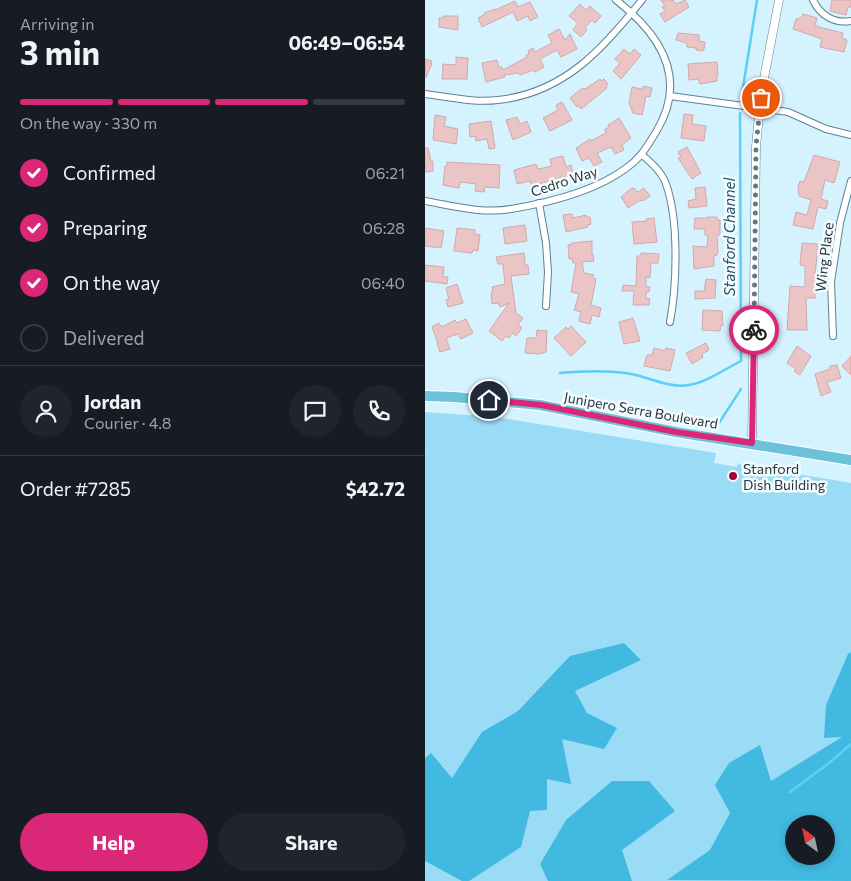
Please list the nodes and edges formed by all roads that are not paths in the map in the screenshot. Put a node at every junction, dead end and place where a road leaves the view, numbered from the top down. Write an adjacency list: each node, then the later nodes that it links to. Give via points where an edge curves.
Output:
1 (616, 0): 5 (street, Cedro Way)
2 (641, 0): 5 (street)
3 (779, 0): 9 (street)
4 (813, 0): 6 (street, via 829,19)
5 (632, 12): 7 (street, via 590,59 559,82 525,96 477,101); 8 (street, Cedro Way, via 658,43 665,57)
6 (851, 21)
7 (425, 94)
8 (671, 96): 9 (street); 11 (street, Cedro Way, via 660,125)
9 (759, 108): 10 (street, via 788,112 826,129); 19 (street)
10 (851, 134)
11 (642, 155): 14 (street, Cedro Way, via 610,179); 16 (street, via 652,163 666,184 673,214 675,272)
12 (851, 182): 17 (street, Wing Place, via 840,223 831,282)
13 (425, 202): 14 (street, Cedro Way, via 487,210)
14 (539, 203): 15 (street, via 548,272)
15 (546, 306)
16 (670, 322)
17 (833, 336)
18 (425, 396): 19 (main road, Junipero Serra Boulevard, via 541,405 676,432)
19 (752, 443): 20 (main road, Junipero Serra Boulevard)
20 (851, 460)

